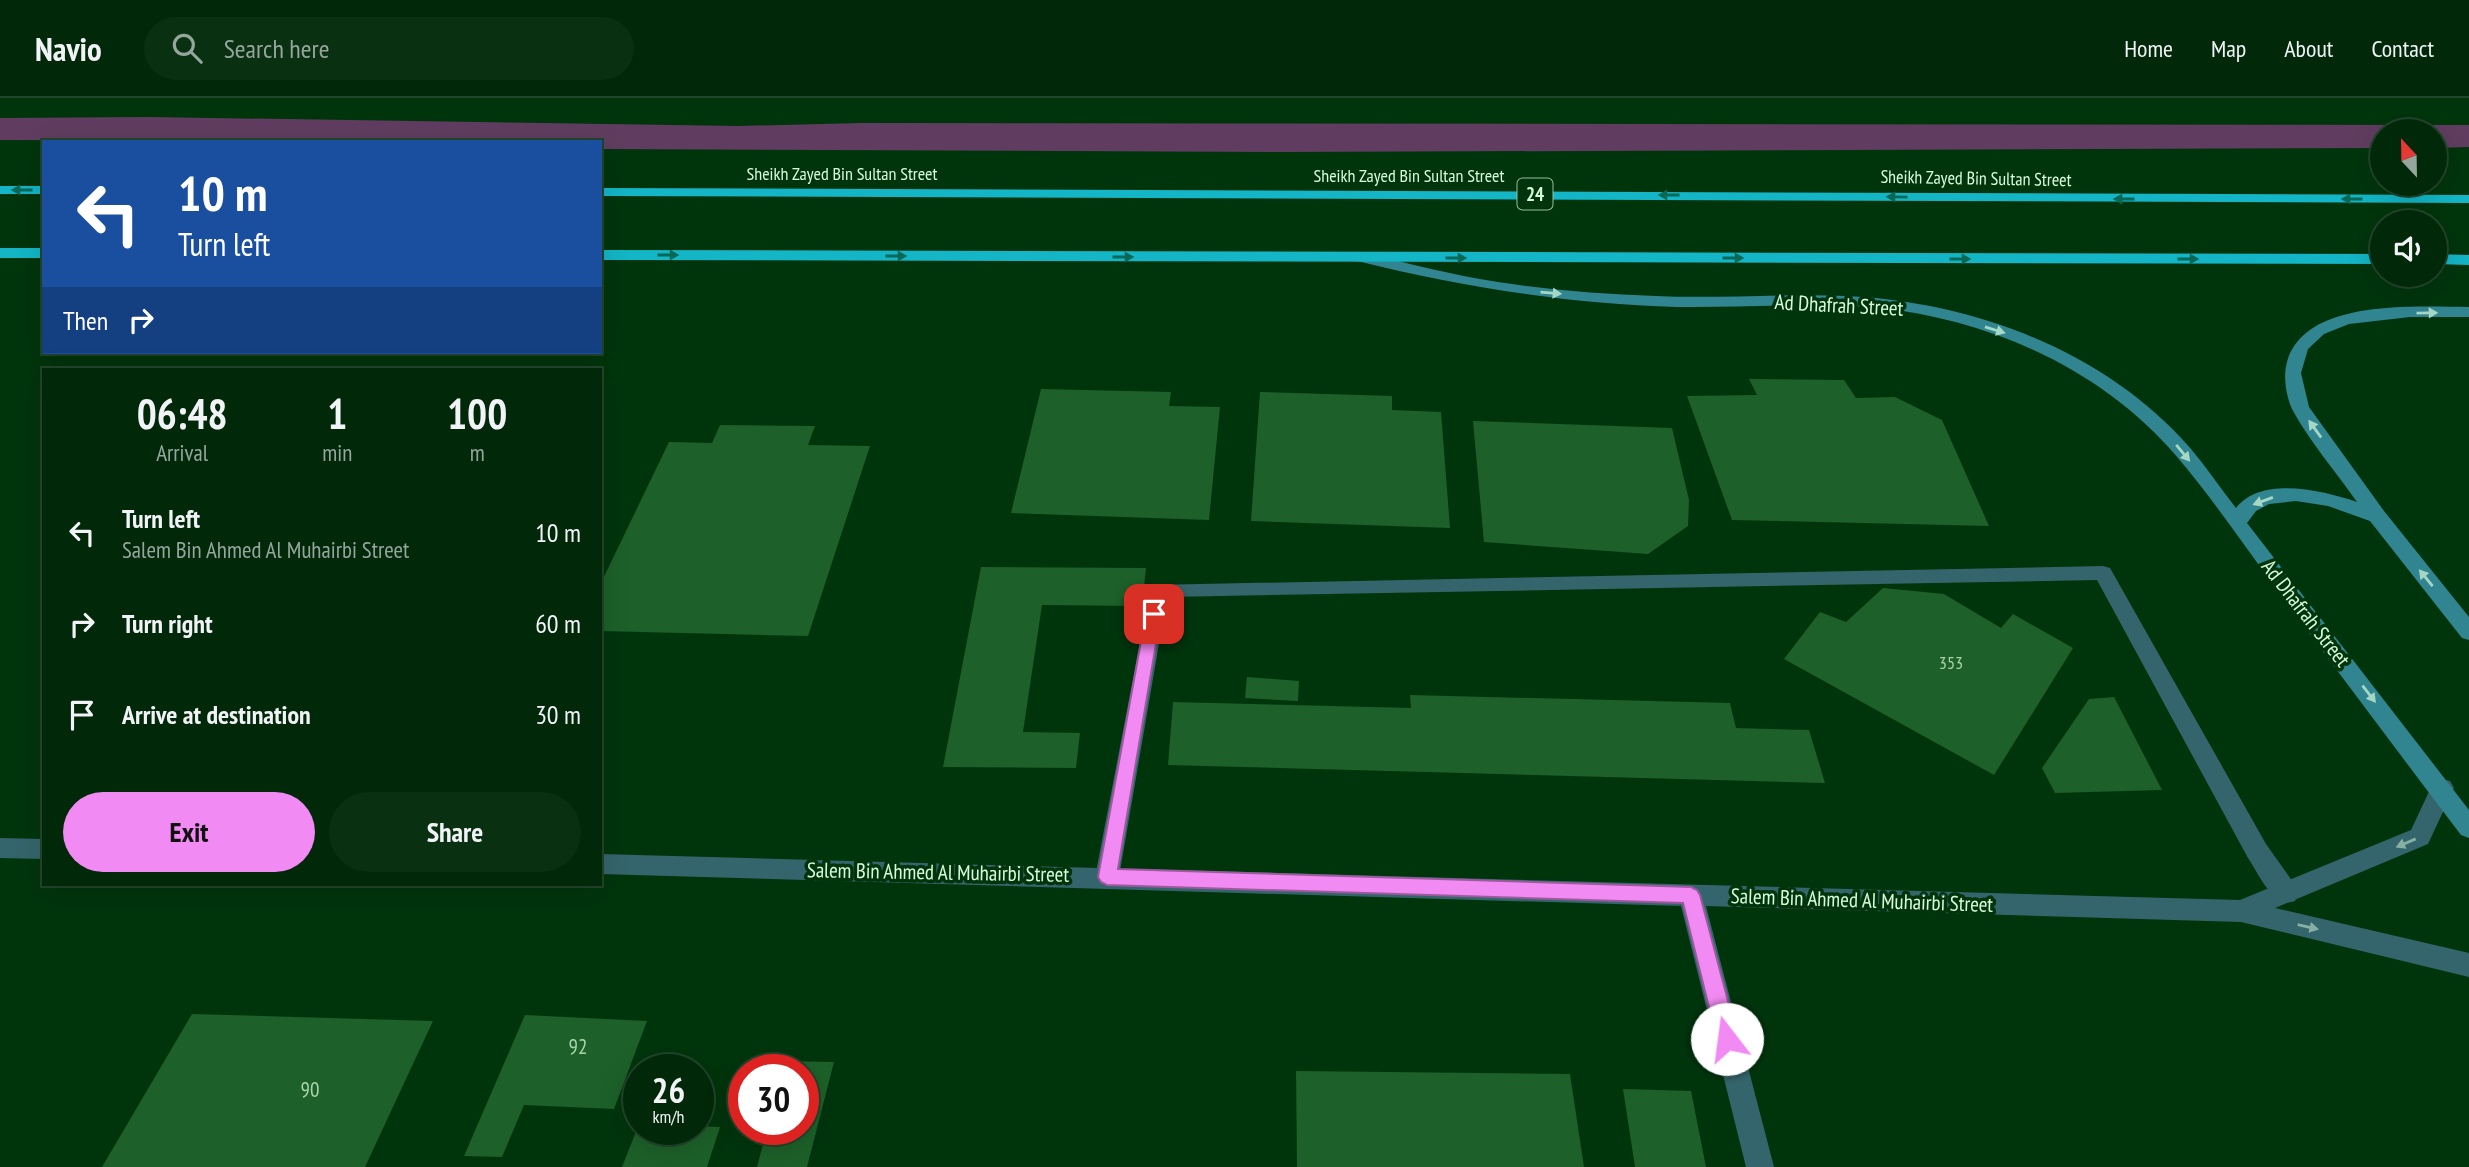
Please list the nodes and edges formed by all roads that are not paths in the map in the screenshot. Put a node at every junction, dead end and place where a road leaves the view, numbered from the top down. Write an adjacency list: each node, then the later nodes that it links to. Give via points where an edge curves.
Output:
1 (0, 190): 2 (highway, one-way to 1)
2 (42, 190)
3 (602, 192): 4 (highway, Sheikh Zayed Bin Sultan Street / 24, one-way to 3)
4 (2469, 199)
5 (0, 253): 6 (highway)
6 (42, 253)
7 (602, 255): 8 (highway, one-way to 8)
8 (1363, 258): 9 (highway, one-way to 9); 14 (main road, Ad Dhafrah Street, one-way to 14, via 1535,292 1659,301 1848,301 1900,307 2008,334 2108,385 2150,417 2184,453)
9 (2370, 259)
10 (2447, 260): 11 (highway)
11 (2469, 260)
12 (2469, 312): 13 (main road, one-way to 12, via 2300,407 2292,389 2294,357 2304,341 2342,320 2370,314)
13 (2377, 516): 14 (main road, one-way to 14, via 2302,495 2270,497 2248,507); 15 (main road, one-way to 13)
14 (2237, 524): 16 (main road, Ad Dhafrah Street, one-way to 16)
15 (2469, 632)
16 (2442, 788): 17 (main road, Ad Dhafrah Street); 22 (street, Salem Bin Ahmed Al Muhairbi Street, one-way to 22, via 2420,837)
17 (2469, 828)
18 (0, 848): 19 (street)
19 (42, 849)
20 (602, 864): 21 (street, Salem Bin Ahmed Al Muhairbi Street)
21 (1107, 877): 22 (street, via 1158,590 2103,573 2257,850); 23 (street, Salem Bin Ahmed Al Muhairbi Street)
22 (2286, 892): 24 (street, Salem Bin Ahmed Al Muhairbi Street)
23 (1691, 895): 24 (street, Salem Bin Ahmed Al Muhairbi Street); 26 (street)
24 (2241, 911): 25 (street, Salem Bin Ahmed Al Muhairbi Street, one-way to 25)
25 (2469, 965)
26 (1760, 1167)

